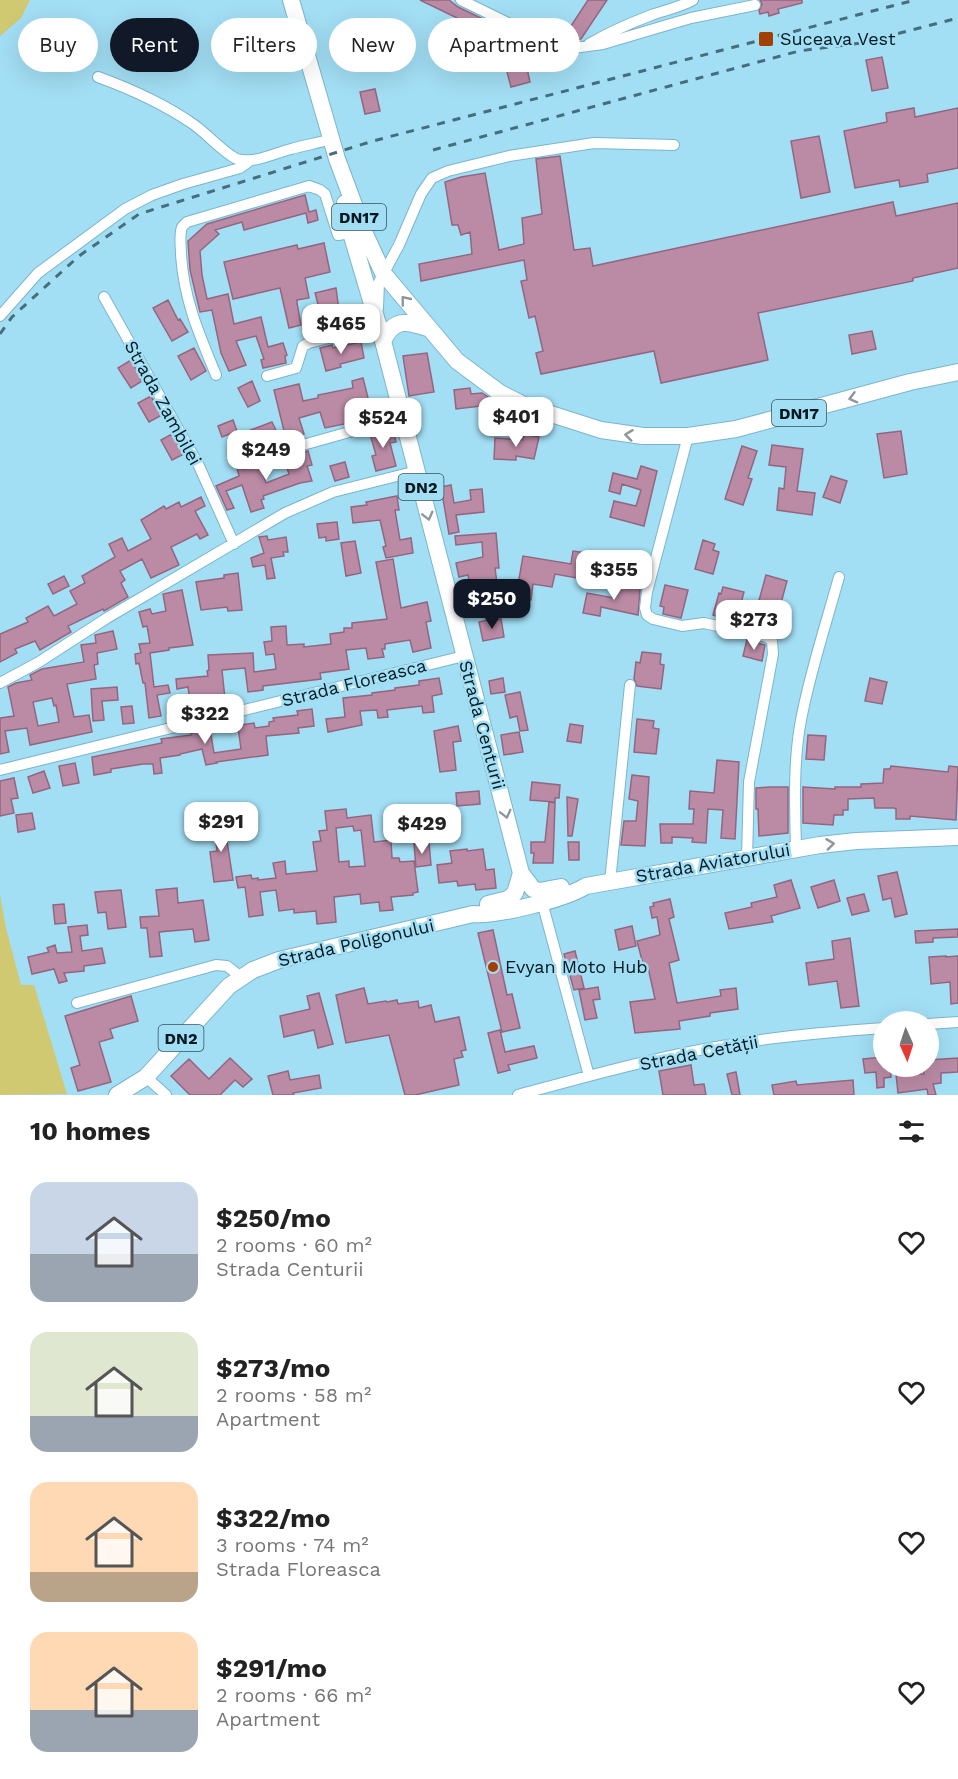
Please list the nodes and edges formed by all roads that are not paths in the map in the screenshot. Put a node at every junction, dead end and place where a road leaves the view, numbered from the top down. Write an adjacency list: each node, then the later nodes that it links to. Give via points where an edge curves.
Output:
1 (291, 0): 7 (main road, DN2)
2 (461, 0): 5 (street, via 551,44)
3 (693, 0): 5 (street, via 608,33)
4 (755, 5): 5 (street)
5 (583, 47)
6 (98, 77): 9 (street, via 176,114 230,155)
7 (332, 139): 9 (street); 10 (main road, DN2)
8 (674, 146): 13 (street, via 594,143 509,156 448,171 432,178 421,194)
9 (251, 159): 15 (street, via 240,168 152,195 125,209 39,273)
10 (337, 159): 11 (main road, Strada Centurii / DN2); 13 (main road, DN17)
11 (347, 215): 12 (main road, Strada Centurii / DN2); 13 (main road, via 372,263)
12 (351, 233): 16 (main road, Strada Centurii / DN2); 20 (street, via 338,235 326,194 309,186 184,224 180,232 188,302)
13 (383, 273): 16 (street, via 378,290); 17 (main road, DN17, one-way to 13)
14 (104, 297): 27 (street, Strada Zambilei, via 199,466)
15 (0, 316)
16 (379, 328): 17 (main road, via 413,323); 21 (street, via 309,343 303,346 296,368); 23 (main road, Strada Centurii / DN2)
17 (428, 328): 24 (main road, DN17, one-way to 17, via 624,435 539,410 451,351)
18 (958, 366): 22 (main road, DN17)
19 (958, 372): 22 (main road, DN17)
20 (216, 375)
21 (267, 376)
22 (910, 382): 24 (main road, DN17, one-way to 24, via 736,429)
23 (403, 417): 25 (street); 26 (main road, Strada Centurii / DN2)
24 (688, 436): 35 (street, via 645,608 654,619 682,626 704,623 772,641 773,654 749,782)
25 (242, 462)
26 (417, 471): 27 (street, via 312,500); 29 (main road, Strada Centurii / DN2, one-way to 29)
27 (234, 544): 30 (street)
28 (839, 577): 34 (street, via 801,720)
29 (464, 656): 32 (street, Strada Floreasca); 36 (main road, Strada Centurii / DN2, one-way to 36)
30 (0, 683)
31 (630, 685): 37 (street)
32 (0, 770)
33 (958, 837): 34 (main road, Strada Aviatorului, one-way to 33, via 856,841)
34 (795, 849): 35 (main road, Strada Aviatorului)
35 (747, 857): 37 (main road, Strada Aviatorului)
36 (521, 873): 38 (main road, via 528,885 539,891); 40 (main road, DN2, via 515,894 480,906)
37 (610, 882): 38 (main road, Strada Aviatorului)
38 (586, 886): 39 (main road, Strada Aviatorului, via 574,894)
39 (542, 902): 40 (main road, Strada Aviatorului, via 485,915); 46 (street)
40 (473, 914): 41 (main road, Strada Poligonului / DN2, via 297,955)
41 (241, 977): 42 (street, via 227,966 216,965); 47 (main road, Strada Poligonului / DN2, via 203,1012)
42 (77, 1003)
43 (958, 1022): 44 (street)
44 (939, 1023)
45 (873, 1029): 46 (street, Strada Cetății, via 709,1048)
46 (589, 1076): 50 (street, Strada Cetății)
47 (146, 1077): 48 (main road, Strada Poligonului / DN2); 49 (street)
48 (117, 1095)
49 (166, 1095)
50 (518, 1095)

